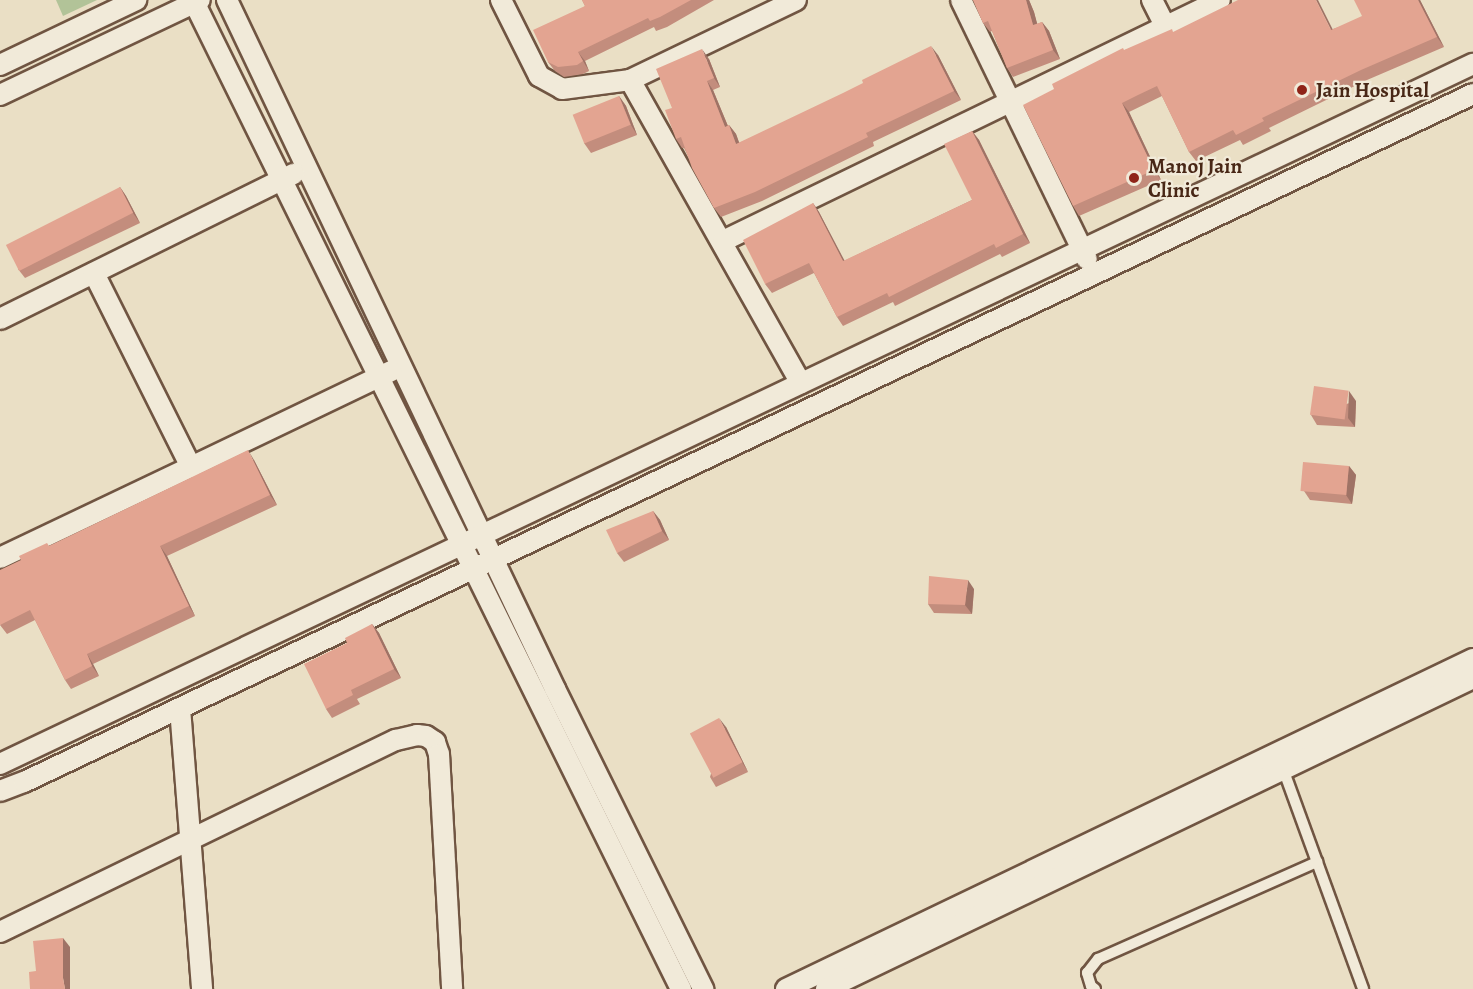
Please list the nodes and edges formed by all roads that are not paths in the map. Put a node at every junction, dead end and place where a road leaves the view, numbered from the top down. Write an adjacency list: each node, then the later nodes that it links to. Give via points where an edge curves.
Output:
1 (136, 0): 11 (street)
2 (228, 0): 16 (street)
3 (501, 0): 12 (street, via 539,76 562,89)
4 (796, 0): 12 (street)
5 (961, 0): 15 (street)
6 (1152, 0): 9 (street)
7 (1220, 0): 9 (street)
8 (196, 1): 14 (street); 17 (street)
9 (1165, 26): 15 (street)
10 (1473, 64): 19 (street)
11 (0, 65)
12 (630, 80): 18 (street)
13 (1473, 94): 21 (street)
14 (0, 95)
15 (1010, 100): 18 (street); 19 (street)
16 (307, 168): 17 (street); 23 (street)
17 (282, 180): 20 (street); 24 (street)
18 (723, 241): 25 (street)
19 (1083, 249): 21 (street); 25 (street)
20 (94, 273): 22 (street); 28 (street)
21 (1094, 274): 27 (street)
22 (0, 319)
23 (401, 366): 24 (street); 29 (street)
24 (379, 377): 28 (street); 30 (street)
25 (801, 383): 26 (street)
26 (704, 430): 27 (street); 29 (street)
27 (714, 454): 32 (street)
28 (191, 467): 31 (street)
29 (482, 535): 30 (street); 32 (street)
30 (462, 545): 33 (street); 38 (street)
31 (0, 558)
32 (494, 559): 33 (street); 46 (street)
33 (474, 569): 36 (street); 45 (street)
34 (1473, 659): 37 (street)
35 (1473, 678): 37 (street)
36 (180, 708): 39 (street); 40 (street)
37 (1280, 761): 41 (lane); 47 (street); 48 (street)
38 (0, 764)
39 (0, 791)
40 (190, 839): 42 (street); 43 (street); 44 (street, via 396,740 426,736 435,742 439,754)
41 (1317, 862): 49 (lane, via 1098,958 1088,973); 50 (lane)
42 (0, 932)
43 (202, 989)
44 (452, 989)
45 (681, 989)
46 (703, 989)
47 (786, 989)
48 (826, 989)
49 (1095, 989)
50 (1363, 989)

